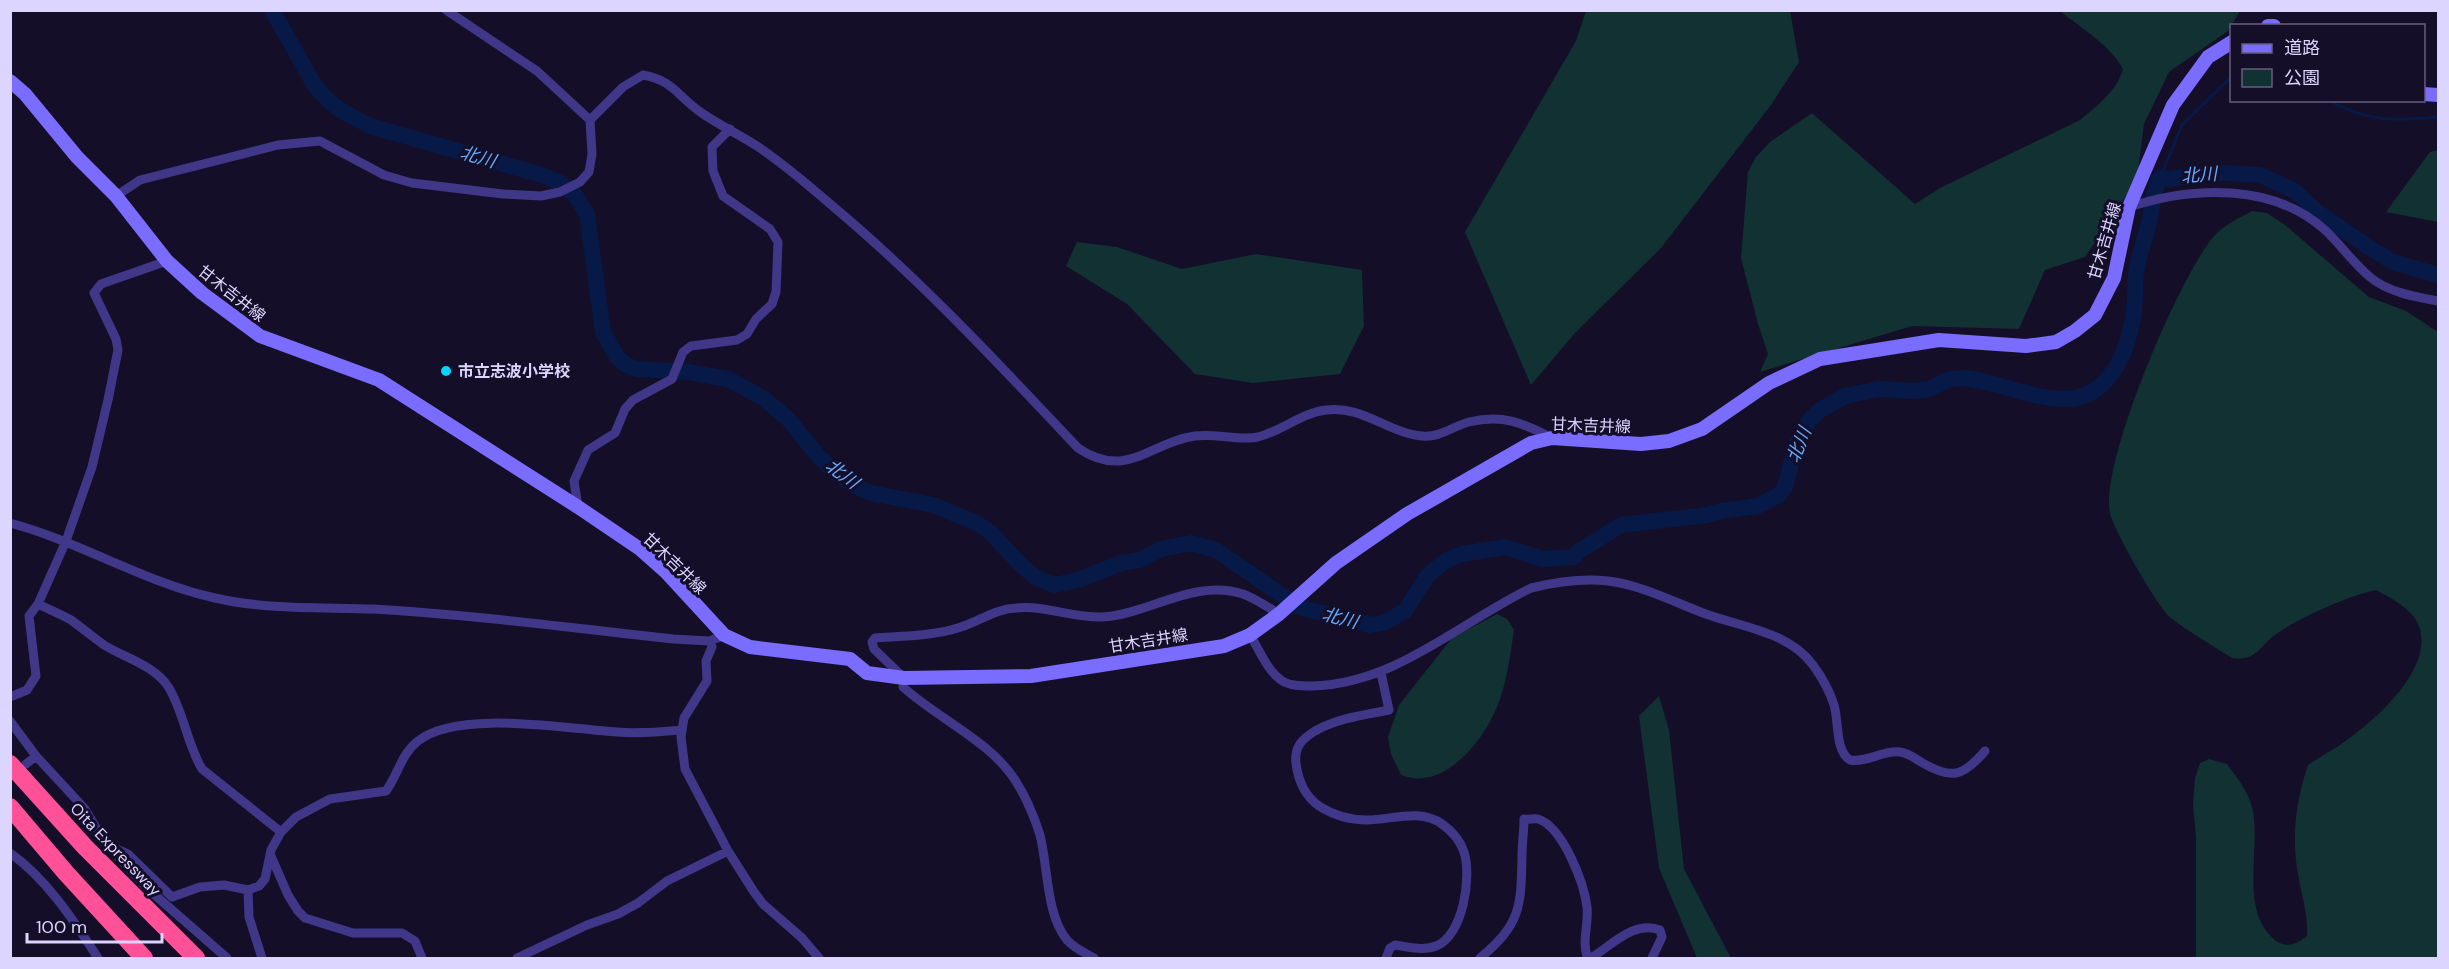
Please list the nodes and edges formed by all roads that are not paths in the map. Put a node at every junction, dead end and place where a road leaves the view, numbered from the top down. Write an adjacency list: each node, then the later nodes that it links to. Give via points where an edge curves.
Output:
1 (446, 10): 4 (street, via 537,71)
2 (2230, 43): 7 (main road, 甘木吉井線, via 2208,57 2173,105)
3 (10, 81): 6 (main road, 甘木吉井線)
4 (590, 120): 5 (street, via 623,87 643,75 659,77); 6 (street, via 589,172 580,182 541,196 412,183 384,176 320,141 308,140 140,180)
5 (729, 129): 10 (street, via 760,148 884,250 1089,455 1124,461 1188,437 1259,437 1308,414 1345,409 1423,437 1440,435 1469,422 1506,419); 11 (street, via 712,147 716,180 723,196 770,229 778,242 772,304 737,340 691,346 683,352 672,379 633,400 615,433 583,456 574,481)
6 (116, 196): 8 (main road, 甘木吉井線)
7 (2129, 207): 9 (street, via 2199,194 2241,194 2276,200 2318,225 2380,284); 10 (main road, 甘木吉井線, via 2114,278 2095,315 2056,342 2026,345 1939,340 1820,359 1769,383 1702,429 1669,441 1641,444)
8 (167, 261): 11 (main road, 甘木吉井線, via 260,336 379,380); 13 (street, via 101,284 94,293 118,350 92,467)
9 (2439, 301)
10 (1552, 438): 15 (main road, 甘木吉井線, via 1504,456 1407,513 1336,562)
11 (578, 507): 16 (main road, 甘木吉井線, via 640,549)
12 (10, 523): 13 (street)
13 (66, 541): 14 (street); 18 (street, via 171,587 258,606 372,609)
14 (38, 604): 21 (street, via 29,616 36,676 27,690); 28 (street, via 161,679 179,708 202,769)
15 (1279, 614): 17 (main road, 甘木吉井線); 20 (street, via 1242,594 1223,590 1203,590 1139,610 1100,617 1017,607 997,610 962,627 936,633 875,638 874,649)
16 (724, 635): 18 (street); 20 (main road, 甘木吉井線, via 750,647 850,659 867,673)
17 (1250, 635): 19 (street, via 1273,673 1291,685 1331,686); 20 (main road, 甘木吉井線, via 1224,646 1031,676)
18 (710, 641): 23 (street, via 707,681 684,718)
19 (1381, 673): 24 (street, via 1531,588 1554,583 1622,583 1771,634 1804,654 1834,703 1842,750 1850,760 1858,762 1901,752 1937,772 1951,775 1972,765); 43 (street, via 1389,710 1325,726 1304,738 1295,758 1297,776 1307,794 1328,812 1364,820 1420,816 1440,822 1454,833 1464,852 1467,869 1463,906 1446,941 1434,947 1395,945)
20 (904, 678): 42 (street, via 903,687 924,707 990,753 1015,780 1040,836 1057,923 1067,940)
21 (10, 696)
22 (10, 721): 25 (street)
23 (682, 730): 28 (street, via 620,732 501,724 443,728 412,746 386,791 330,799 296,817); 30 (street, via 685,769)
24 (1985, 751)
25 (36, 756): 26 (street); 29 (street, via 85,809)
26 (19, 764): 34 (highway, Oita Expressway, via 85,847)
27 (10, 807): 36 (highway)
28 (281, 832): 32 (street)
29 (106, 844): 33 (street, via 128,854 172,897 200,887); 34 (street)
30 (728, 850): 40 (street, via 667,881 618,914); 41 (street, via 763,904)
31 (10, 853): 35 (street, via 43,884)
32 (270, 854): 33 (street, via 265,879); 39 (street, via 288,895 305,918 353,933 402,933 415,941)
33 (248, 890): 38 (street, via 249,917)
34 (207, 953): 37 (street)
35 (98, 958)
36 (144, 958)
37 (227, 958)
38 (262, 958)
39 (422, 958)
40 (517, 958)
41 (819, 958)
42 (1094, 958)
43 (1386, 958)
44 (1480, 958): 45 (street, via 1497,945 1517,914 1524,819 1537,819 1550,827 1581,878 1588,909 1584,951)
45 (1589, 958): 46 (street, via 1650,926 1660,930 1662,937)
46 (1652, 958)

